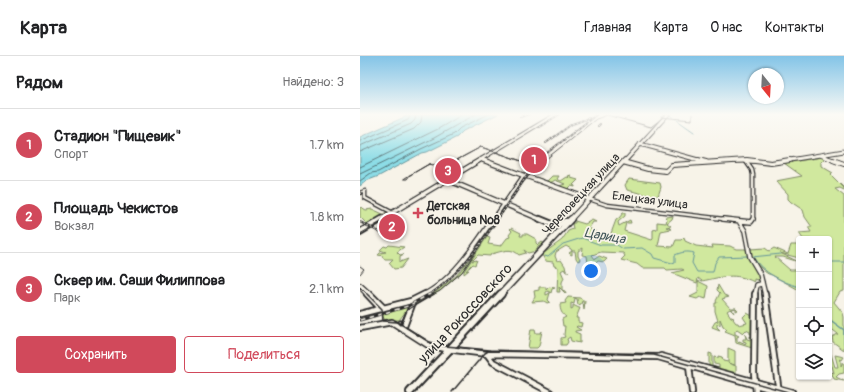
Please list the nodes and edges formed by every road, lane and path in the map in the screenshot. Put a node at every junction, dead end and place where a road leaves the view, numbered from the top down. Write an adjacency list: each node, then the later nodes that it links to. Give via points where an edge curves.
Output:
1 (529, 130): 6 (main road)
2 (653, 130): 3 (highway, Череповецкая улица)
3 (640, 144): 8 (highway, Череповецкая улица); 9 (highway)
4 (841, 152): 5 (highway); 10 (highway)
5 (822, 155): 7 (highway, via 771,163); 10 (highway)
6 (481, 159): 11 (main road, Елецкая улица); 12 (main road)
7 (744, 160): 9 (highway); 18 (main road, Елецкая улица, via 752,170 752,222)
8 (623, 162): 9 (highway, via 666,171 672,165); 14 (highway, Череповецкая улица)
9 (708, 163)
10 (843, 163)
11 (525, 176): 14 (main road, Елецкая улица); 15 (main road)
12 (448, 179): 15 (main road); 16 (main road)
13 (361, 192): 16 (main road, via 365,191 364,197)
14 (589, 199): 17 (highway, Череповецкая улица); 18 (main road, Елецкая улица, via 608,205)
15 (503, 204): 17 (main road, via 557,226); 25 (main road, via 482,236 448,278)
16 (393, 213): 19 (main road)
17 (569, 221): 20 (highway, Череповецкая улица)
18 (740, 222): 21 (main road, via 745,232 751,260)
19 (360, 232)
20 (540, 251): 30 (highway, улица Рокоссовского)
21 (762, 282): 22 (main road); 24 (main road)
22 (757, 285): 24 (main road); 33 (main road)
23 (360, 286): 26 (main road)
24 (763, 287): 34 (main road)
25 (412, 303): 26 (main road); 29 (main road)
26 (381, 308): 27 (main road)
27 (360, 314)
28 (360, 328): 29 (main road, via 392,322)
29 (403, 329): 30 (main road, via 432,346)
30 (450, 349): 31 (main road); 35 (highway, улица Рокоссовского)
31 (487, 354): 32 (main road, via 658,358); 36 (main road, via 493,362)
32 (689, 365): 33 (main road); 37 (main road)
33 (755, 383): 34 (main road); 38 (main road)
34 (780, 391): 39 (main road)
35 (411, 392)
36 (550, 392)
37 (692, 392)
38 (756, 392)
39 (792, 392)

